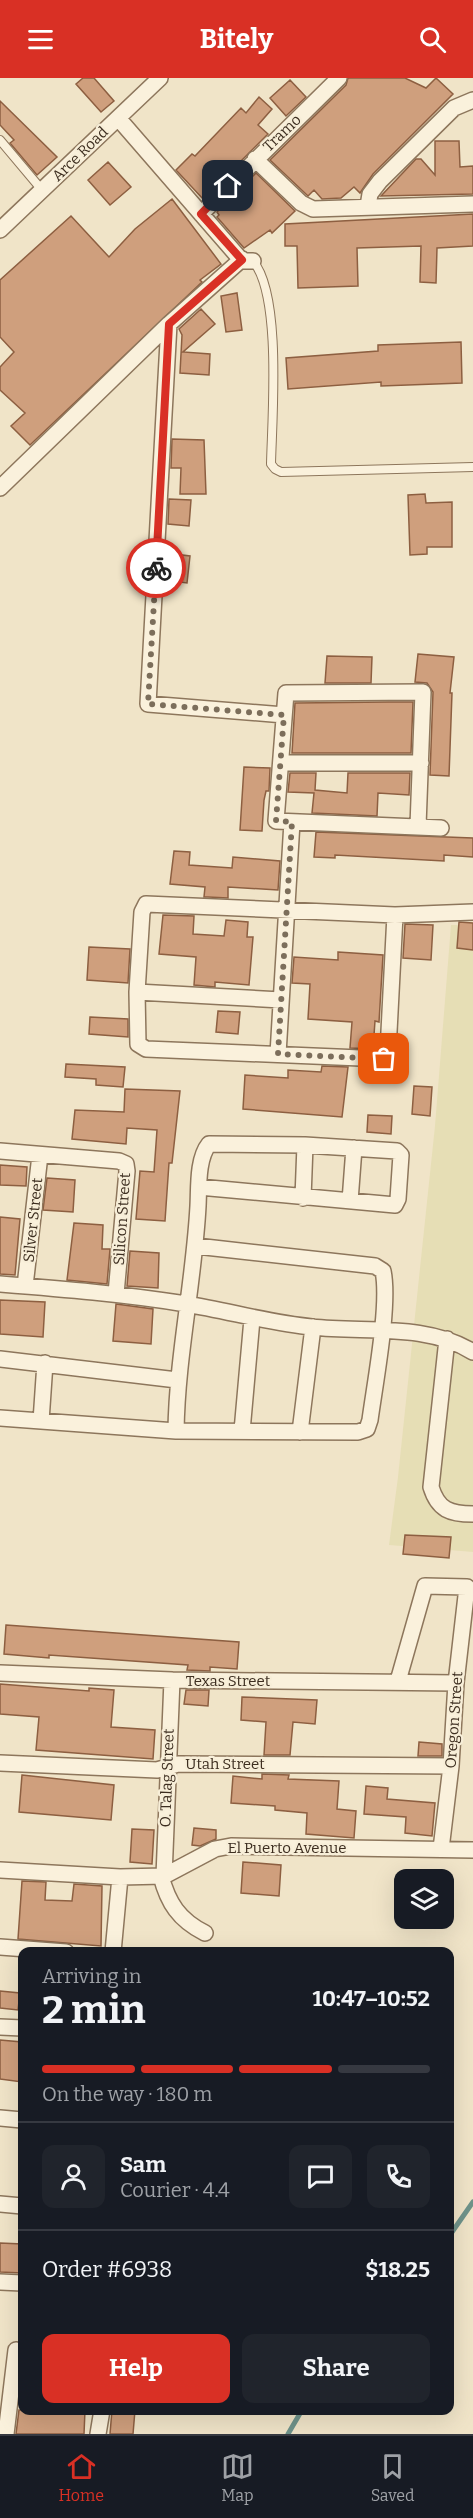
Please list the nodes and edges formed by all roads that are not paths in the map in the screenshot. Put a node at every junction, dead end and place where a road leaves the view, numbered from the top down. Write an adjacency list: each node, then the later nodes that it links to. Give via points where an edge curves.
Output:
1 (160, 78): 4 (street, Arce Road)
2 (339, 78): 6 (street, Tramo)
3 (473, 100): 9 (street, via 454,108 380,181 370,194)
4 (118, 118): 7 (street, Arce Road); 10 (street)
5 (0, 140): 7 (lane)
6 (255, 159): 9 (street, via 305,206 327,210); 10 (street, Tramo)
7 (42, 190): 11 (street, Arce Road)
8 (473, 204): 9 (street)
9 (368, 206)
10 (201, 214): 12 (street)
11 (0, 230)
12 (247, 260): 13 (street); 14 (lane, via 260,276 270,320 274,470)
13 (169, 324): 15 (street); 16 (street, via 148,704)
14 (473, 467)
15 (0, 488)
16 (284, 715): 17 (street); 18 (street, via 286,693 423,692)
17 (281, 763): 18 (street); 19 (street, via 276,821)
18 (421, 763): 20 (street)
19 (292, 822): 20 (street); 22 (street)
20 (418, 826): 21 (street)
21 (441, 828)
22 (286, 911): 24 (street); 25 (street, via 146,904 142,912); 26 (street)
23 (473, 912): 24 (street)
24 (395, 915): 27 (street, via 388,1051 384,1059)
25 (137, 992): 26 (street); 27 (street, via 136,1037 146,1049)
26 (281, 1000): 27 (street)
27 (278, 1054)
28 (305, 1145): 29 (street); 32 (street, via 208,1144 203,1151); 33 (street)
29 (354, 1148): 34 (street); 34 (street, via 397,1151 401,1155 398,1199 389,1206)
30 (0, 1151): 31 (street, Silicon Street)
31 (40, 1155): 37 (street, Silver Street); 38 (street, Silicon Street, via 126,1164)
32 (199, 1187): 33 (street); 35 (street)
33 (303, 1198): 34 (street)
34 (350, 1201)
35 (196, 1246): 39 (street); 42 (street, via 375,1266 383,1271 385,1281)
36 (0, 1284): 37 (street)
37 (25, 1286): 38 (street)
38 (116, 1294): 39 (street)
39 (190, 1305): 40 (street); 47 (street)
40 (252, 1319): 41 (street); 51 (street)
41 (314, 1327): 42 (street); 52 (street)
42 (381, 1330): 43 (street); 52 (street, via 367,1429)
43 (447, 1339): 44 (street); 53 (street, via 431,1487 435,1501 446,1511)
44 (473, 1352)
45 (0, 1359): 46 (street)
46 (45, 1363): 47 (street); 49 (street)
47 (177, 1380): 50 (street)
48 (0, 1418): 49 (street)
49 (41, 1420): 50 (street)
50 (176, 1431): 51 (street)
51 (242, 1431): 52 (street)
52 (300, 1432)
53 (473, 1514)
54 (470, 1587): 57 (street, Oregon Street, via 425,1586); 58 (street, Oregon Street)
55 (0, 1673): 56 (street, Texas Street)
56 (172, 1680): 57 (street, Texas Street); 61 (street, O. Talag Street)
57 (399, 1681): 58 (street, Texas Street)
58 (456, 1683): 60 (street, Oregon Street)
59 (0, 1763): 61 (street, Utah Street)
60 (451, 1766): 61 (street, Utah Street, via 178,1764); 62 (street, Oregon Street)
61 (167, 1768): 65 (street, O. Talag Street)
62 (441, 1849): 63 (street, El Puerto Avenue); 65 (street, El Puerto Avenue, via 231,1846 214,1849)
63 (473, 1850)
64 (0, 1870): 66 (street, El Puerto Avenue)
65 (162, 1876): 66 (street, El Puerto Avenue); 67 (street, via 168,1899 180,1918)
66 (120, 1877): 69 (street)
67 (205, 1933)
68 (0, 1947): 70 (street)
69 (113, 1947)
70 (18, 1948)
71 (0, 2027): 72 (street)
72 (18, 2028)
73 (0, 2118): 74 (street)
74 (18, 2120)
75 (0, 2204): 76 (street)
76 (18, 2206)
77 (0, 2282): 78 (street)
78 (18, 2283)
79 (16, 2350): 81 (street)
80 (101, 2415): 82 (street)
81 (6, 2434)
82 (98, 2434)

